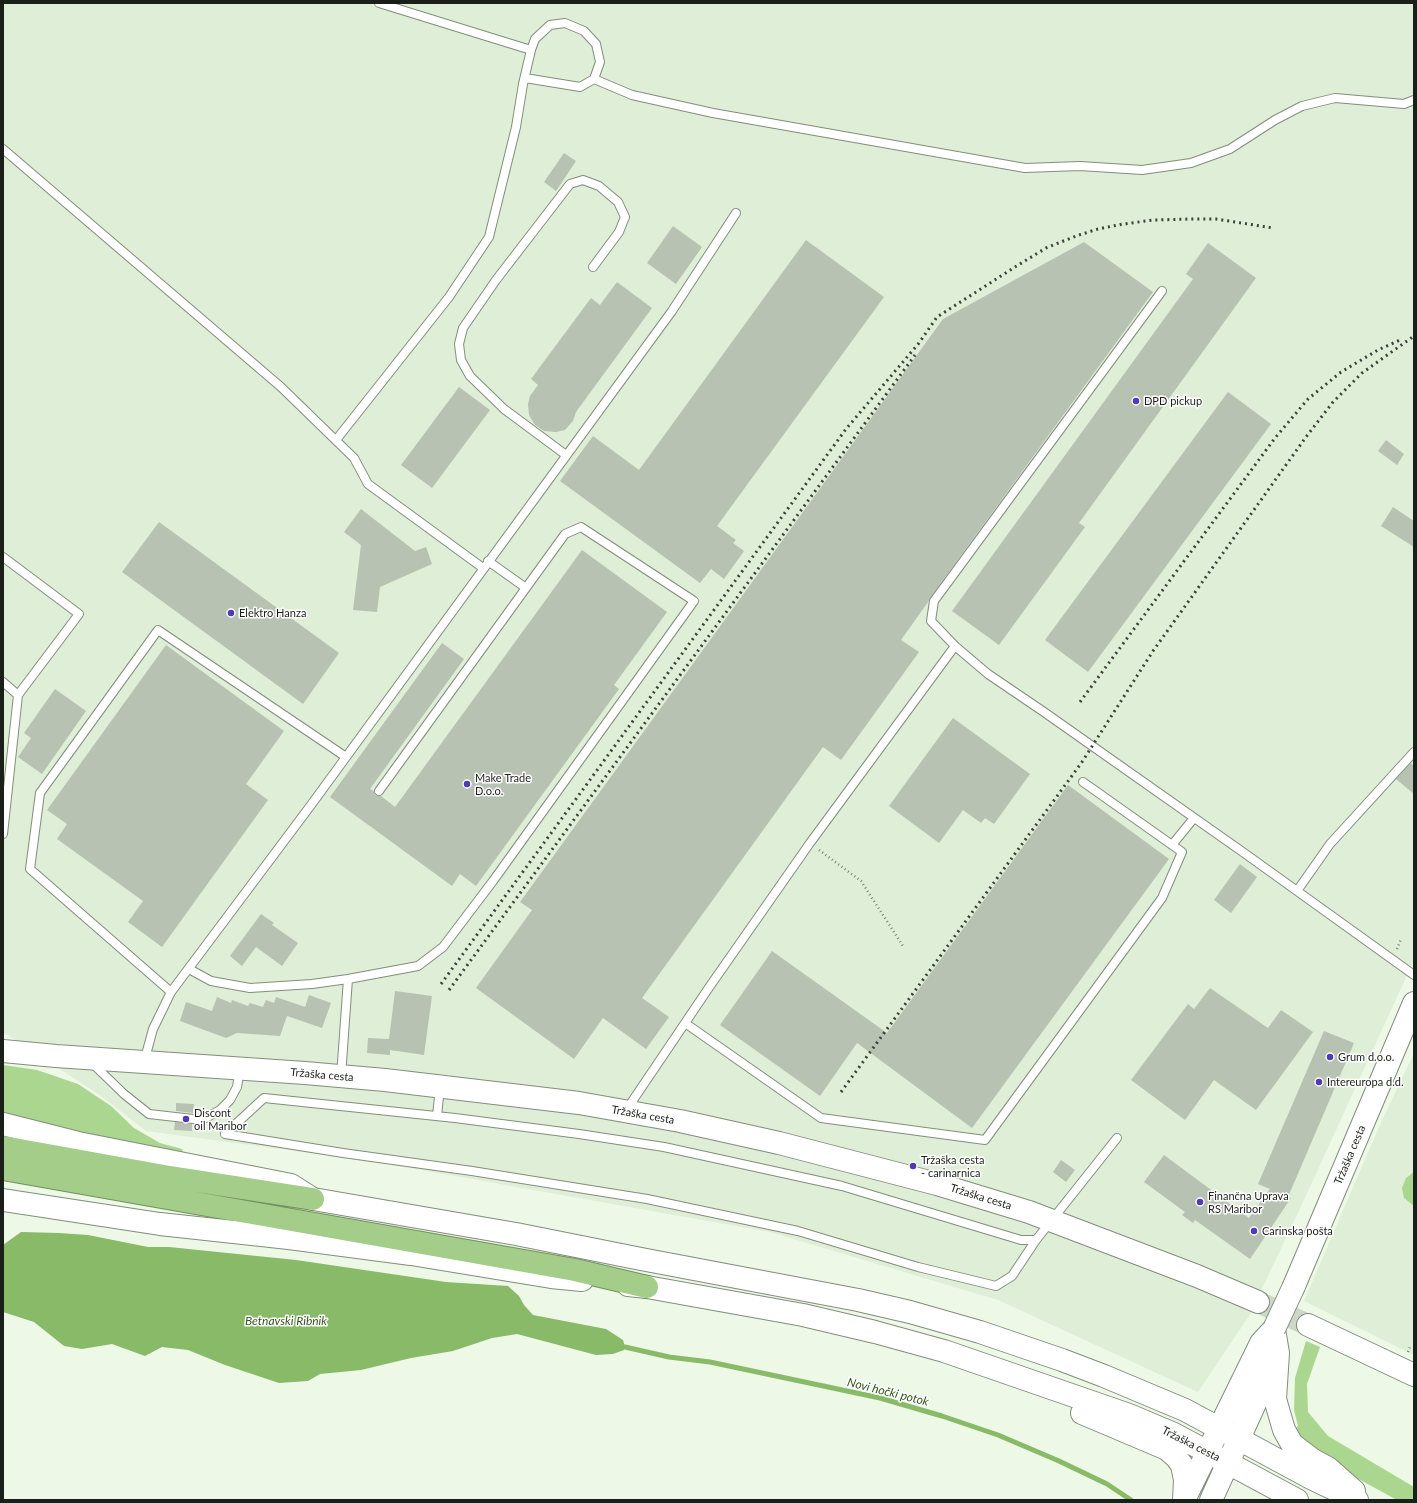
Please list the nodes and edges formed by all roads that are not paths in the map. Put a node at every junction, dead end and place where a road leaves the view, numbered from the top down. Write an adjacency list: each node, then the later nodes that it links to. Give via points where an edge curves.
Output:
1 (379, 3): 2 (lane)
2 (531, 50): 3 (lane); 4 (lane, via 535,39 550,25 565,23 584,31 596,44 600,62)
3 (525, 78): 4 (lane, via 580,87); 10 (lane, via 516,127 489,237 449,297)
4 (594, 79): 5 (lane, via 632,94 713,113 1025,168 1080,166 1142,170 1192,163 1230,149 1302,106 1335,98 1404,104)
5 (1414, 100)
6 (3, 149): 10 (lane, via 281,387)
7 (736, 213): 11 (lane, via 672,311)
8 (593, 267): 11 (lane, via 619,232 626,217 618,202 599,186 583,180 570,184 496,280 463,328 459,344 461,360 470,376 504,409)
9 (1162, 291): 15 (lane, via 934,602 931,621)
10 (336, 440): 13 (lane, via 354,458 368,484)
11 (566, 455): 13 (lane)
12 (3, 557): 17 (lane, via 79,614)
13 (486, 564): 14 (lane); 19 (lane)
14 (526, 588): 21 (lane); 28 (lane, via 565,534 581,527 694,601 443,947 418,966)
15 (955, 646): 22 (lane, via 988,674); 31 (lane, via 810,843)
16 (3, 682): 17 (lane)
17 (18, 695): 23 (lane)
18 (1414, 752): 25 (lane, via 1330,844)
19 (346, 757): 26 (lane); 29 (lane, via 158,630 40,793 30,869)
20 (1083, 782): 24 (lane)
21 (379, 791)
22 (1194, 818): 24 (lane); 25 (lane)
23 (3, 834)
24 (1172, 845): 31 (lane, via 1182,852 1162,898 985,1140 821,1118)
25 (1297, 891): 27 (lane)
26 (189, 969): 28 (lane, via 212,981 250,988); 29 (lane)
27 (1414, 975)
28 (348, 979): 36 (lane)
29 (171, 992): 34 (lane, via 152,1029)
30 (1414, 1003): 51 (main road, Tržaška cesta, bridge)
31 (685, 1023): 38 (lane)
32 (3, 1051): 33 (main road, Tržaška cesta)
33 (88, 1059): 34 (main road, Tržaška cesta); 35 (lane, via 149,1114 202,1120 220,1110 230,1100 237,1087)
34 (146, 1063): 35 (main road, Tržaška cesta)
35 (240, 1069): 36 (main road, Tržaška cesta)
36 (340, 1076): 37 (main road, Tržaška cesta)
37 (440, 1086): 38 (main road, Tržaška cesta, via 579,1103); 39 (lane)
38 (626, 1112): 46 (main road, Tržaška cesta, via 680,1121 786,1145 937,1184)
39 (437, 1116): 47 (lane, via 664,1147 842,1186 1021,1240); 47 (lane, via 264,1098 225,1134 647,1200 798,1231 918,1267 996,1286 1012,1276)
40 (3, 1124): 44 (main road, via 78,1143 291,1184)
41 (1117, 1138): 46 (lane)
42 (3, 1147): 44 (highway)
43 (3, 1169): 48 (highway, via 575,1270)
44 (313, 1199): 55 (main road, via 516,1234 852,1298 910,1312 980,1332 1062,1360 1185,1410)
45 (3, 1200): 48 (main road, Tržaška cesta, via 160,1224 404,1253 551,1277)
46 (1051, 1220): 47 (lane); 49 (main road, Tržaška cesta)
47 (1036, 1240)
48 (647, 1287): 54 (main road, Tržaška cesta, via 875,1332 944,1350)
49 (1258, 1302)
50 (1308, 1325): 53 (main road)
51 (1274, 1329): 52 (main road); 55 (main road, Tržaška cesta, via 1261,1344)
52 (1278, 1353): 56 (main road, Tržaška cesta); 63 (main road, via 1275,1400 1284,1430 1292,1444 1328,1468)
53 (1414, 1375)
54 (1042, 1384): 57 (main road, Tržaška cesta, via 1130,1415); 59 (main road, via 1066,1406 1167,1449 1182,1466 1185,1480)
55 (1220, 1428): 56 (main road); 57 (main road, Tržaška cesta)
56 (1240, 1439): 58 (main road, Tržaška cesta); 62 (main road)
57 (1208, 1452): 58 (main road, Tržaška cesta); 59 (main road, Tržaška cesta)
58 (1228, 1464): 60 (main road); 61 (main road, Tržaška cesta)
59 (1184, 1500)
60 (1211, 1500)
61 (1297, 1500)
62 (1357, 1500)
63 (1364, 1500)

